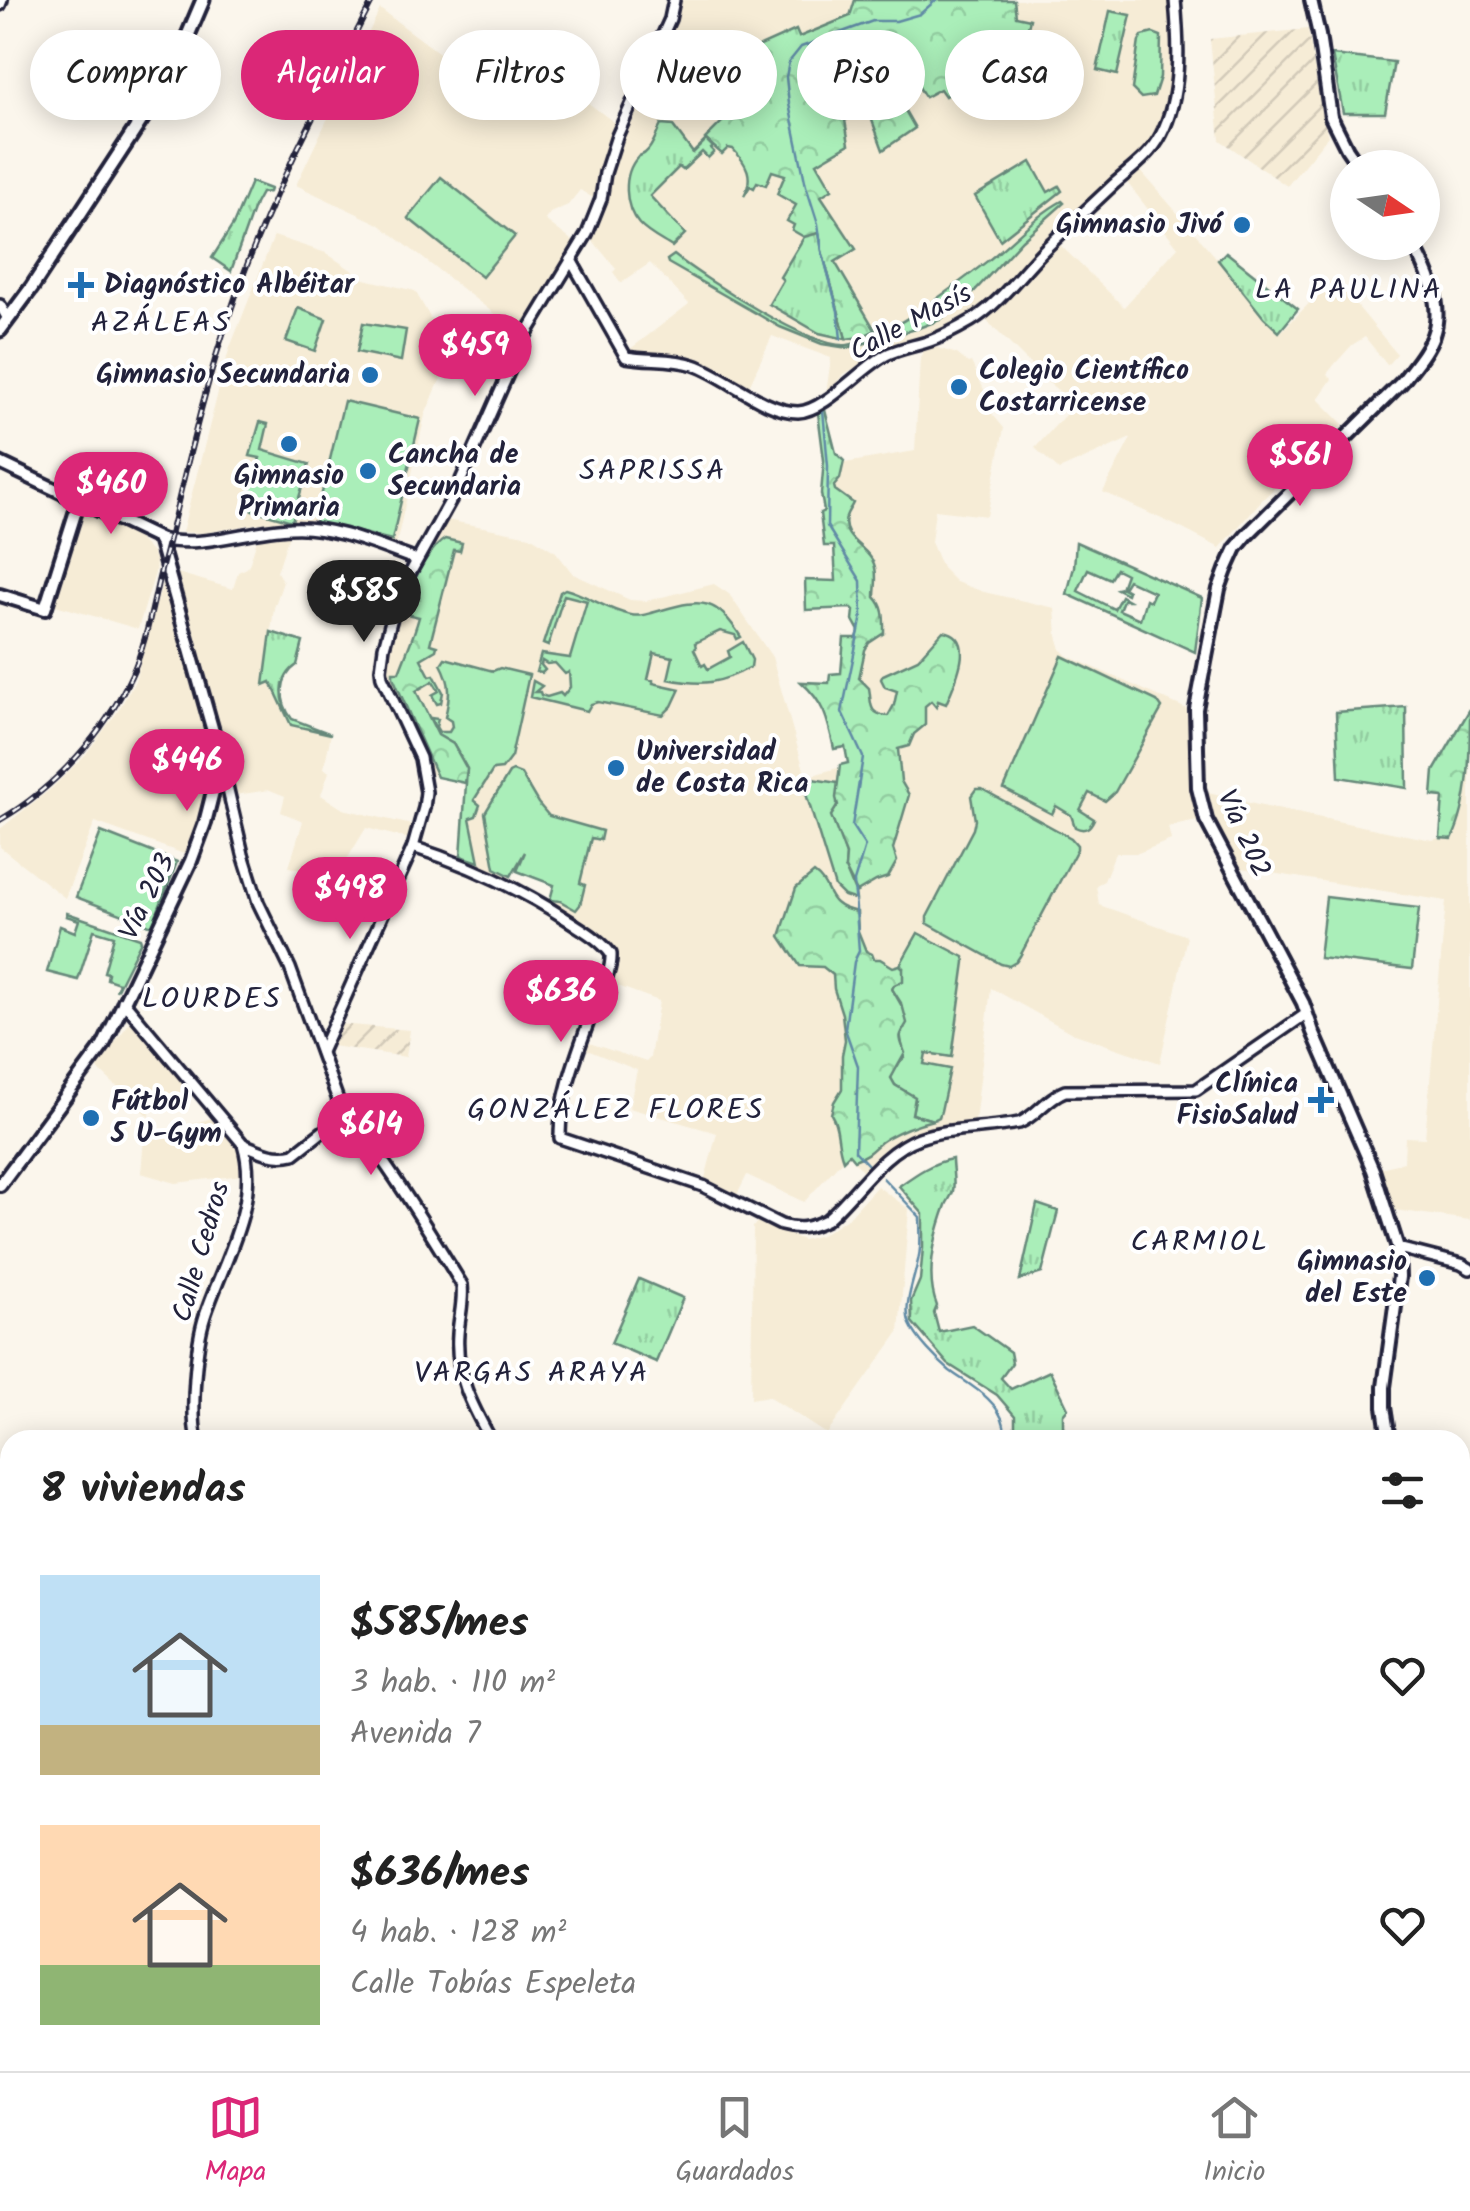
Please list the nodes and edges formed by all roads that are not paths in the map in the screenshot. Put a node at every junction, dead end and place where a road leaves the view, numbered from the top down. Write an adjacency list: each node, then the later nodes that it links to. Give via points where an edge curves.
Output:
1 (203, 0): 9 (highway, via 161,90)
2 (674, 0): 6 (street, via 617,136 596,213)
3 (1174, 0): 6 (street, Calle Masís, via 1176,86 1160,138 1144,158 988,310 928,342 886,355 825,402 788,410 696,366 626,357)
4 (1311, 0): 5 (main road, via 1331,117)
5 (1348, 150)
6 (571, 260): 15 (street, via 524,338 457,489)
7 (1421, 260): 21 (main road, Vía 202, via 1436,308 1435,332 1402,382 1236,548 1219,590 1196,709 1198,788 1206,820)
8 (0, 305): 9 (street)
9 (8, 319): 10 (highway)
10 (0, 330)
11 (0, 463): 12 (main road)
12 (80, 501): 13 (main road); 17 (main road, via 45,609)
13 (159, 539): 14 (street, via 192,542 294,527); 18 (main road, Vía 203)
14 (403, 555): 15 (street); 16 (street)
15 (417, 560): 16 (street)
16 (401, 588): 19 (street, via 382,678 424,774 424,808)
17 (0, 595)
18 (220, 760): 20 (main road, Vía 203, via 200,841); 22 (street, via 258,902)
19 (413, 847): 21 (street, via 514,887 611,954 565,1098 560,1138 703,1186 800,1230 826,1220 892,1154 918,1138 1019,1123 1065,1091 1196,1090); 22 (street)
20 (123, 1001): 24 (street); 25 (main road, Vía 203, via 103,1046)
21 (1306, 1014): 26 (main road, Vía 202, via 1374,1170)
22 (321, 1052): 23 (street)
23 (346, 1114): 24 (street, via 294,1154 266,1154); 29 (street, via 462,1286 458,1361)
24 (243, 1144): 28 (street, Calle Cedros, via 246,1198 202,1328)
25 (0, 1184)
26 (1398, 1248): 27 (street); 30 (main road, Vía 202, via 1384,1387)
27 (1470, 1269)
28 (196, 1430)
29 (486, 1430)
30 (1388, 1430)

